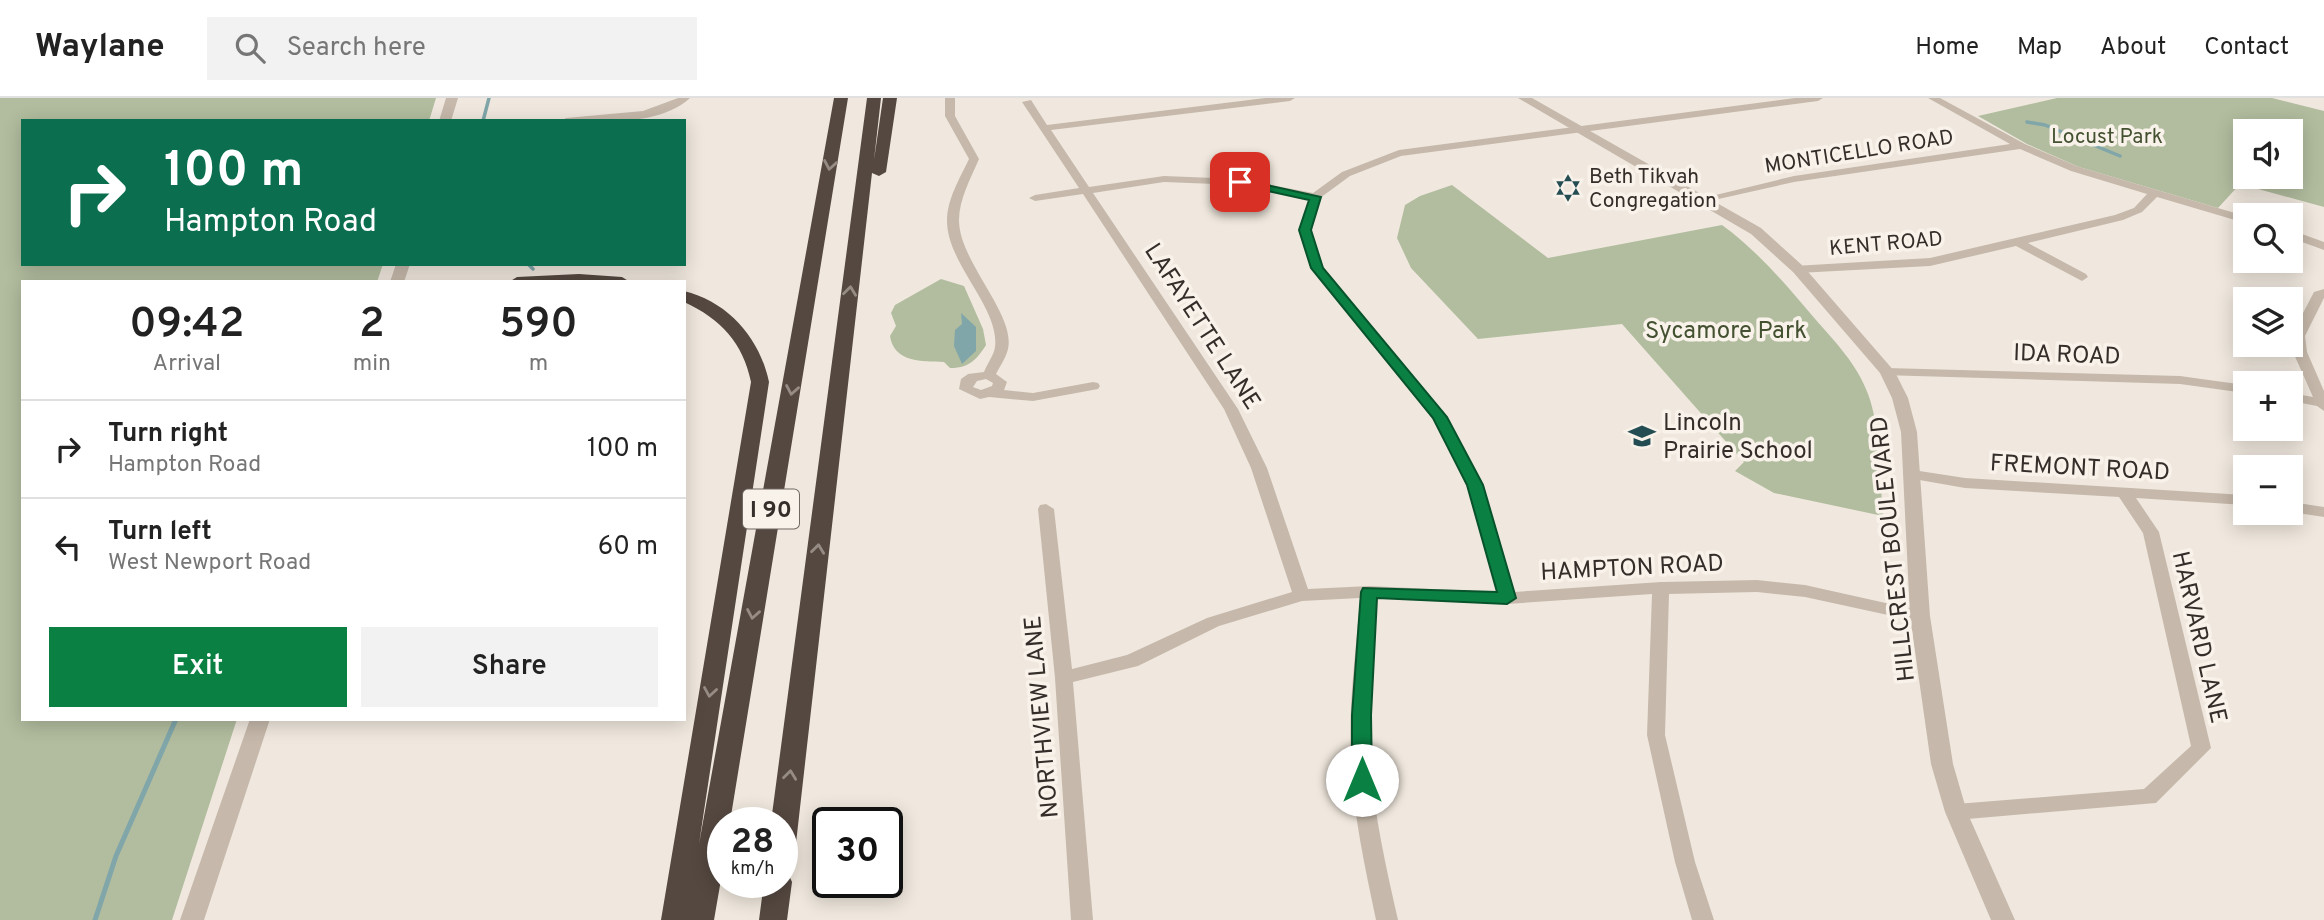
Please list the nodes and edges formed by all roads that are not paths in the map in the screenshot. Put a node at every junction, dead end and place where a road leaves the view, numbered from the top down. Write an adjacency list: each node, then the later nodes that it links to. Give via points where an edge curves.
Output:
1 (452, 98): 12 (street)
2 (685, 98): 13 (street, via 649,111)
3 (841, 98): 58 (highway, I 90, one-way to 58)
4 (874, 98): 23 (highway, I 90)
5 (890, 98): 23 (highway, via 877,183)
6 (950, 98): 34 (street, via 950,116 974,159 953,221 960,250 999,328 1002,347)
7 (1290, 98): 14 (street)
8 (1524, 98): 15 (street, HILLCREST BOULEVARD)
9 (1818, 98): 15 (street)
10 (1933, 98): 16 (street)
11 (1027, 102): 14 (street, LAFAYETTE LANE)
12 (446, 119)
13 (583, 119)
14 (1045, 128): 17 (street, LAFAYETTE LANE)
15 (1579, 129): 19 (street, via 1399,153 1346,174); 21 (street, HILLCREST BOULEVARD)
16 (2021, 146): 18 (street, via 2075,169); 21 (street, MONTICELLO ROAD, via 1794,180)
17 (1084, 190): 19 (street, via 1164,179 1240,182); 20 (street); 48 (street, LAFAYETTE LANE, via 1231,409 1259,468)
18 (2155, 193): 22 (street); 25 (street, KENT ROAD, via 2138,210 2119,218)
19 (1315, 197): 49 (street, via 1305,230 1317,268 1440,417 1475,485)
20 (1035, 198)
21 (1705, 199): 27 (street, HILLCREST BOULEVARD, via 1756,231)
22 (2233, 216)
23 (857, 237): 53 (highway, I 90, one-way to 23)
24 (2303, 238): 26 (street)
25 (2018, 242): 27 (street, KENT ROAD, via 1930,262); 28 (street)
26 (2324, 246)
27 (1798, 269): 33 (street, HILLCREST BOULEVARD)
28 (2082, 277)
29 (558, 280): 30 (highway)
30 (593, 280)
31 (2324, 293): 39 (street, via 2298,336 2300,352)
32 (686, 297): 57 (highway, one-way to 57, via 736,328 750,348 760,382)
33 (1887, 372): 36 (street, IDA ROAD, via 2180,380); 40 (street, HILLCREST BOULEVARD, via 1905,413)
34 (989, 375): 37 (street, via 1000,382); 37 (street, via 973,377 965,386 974,394)
35 (1093, 386): 37 (street, via 1033,397)
36 (2233, 387)
37 (991, 393)
38 (2303, 400): 39 (street)
39 (2323, 405)
40 (1913, 475): 41 (street, FREMONT ROAD, via 1965,483); 50 (street, HILLCREST BOULEVARD)
41 (2123, 492): 42 (street, FREMONT ROAD); 54 (street, HARVARD LANE, via 2151,532 2201,748 2149,797)
42 (2233, 499)
43 (1046, 509): 51 (street, NORTHVIEW LANE)
44 (2303, 509): 45 (street)
45 (2324, 512)
46 (1661, 588): 49 (street, HAMPTON ROAD); 50 (street, HAMPTON ROAD, via 1757,586 1805,591); 62 (street, via 1656,735)
47 (1369, 592): 48 (street, HAMPTON ROAD); 49 (street, HAMPTON ROAD); 61 (street, via 1362,780)
48 (1301, 595): 51 (street, HAMPTON ROAD, via 1213,622 1132,662)
49 (1507, 598)
50 (1920, 616): 54 (street, HILLCREST BOULEVARD, via 1942,764)
51 (1064, 678): 60 (street, NORTHVIEW LANE)
52 (259, 721): 56 (street)
53 (786, 807)
54 (1956, 812): 63 (street, HILLCREST BOULEVARD)
55 (776, 898): 59 (highway)
56 (192, 920)
57 (675, 920)
58 (700, 920)
59 (773, 920)
60 (1082, 920)
61 (1387, 920)
62 (1703, 920)
63 (2003, 920)

